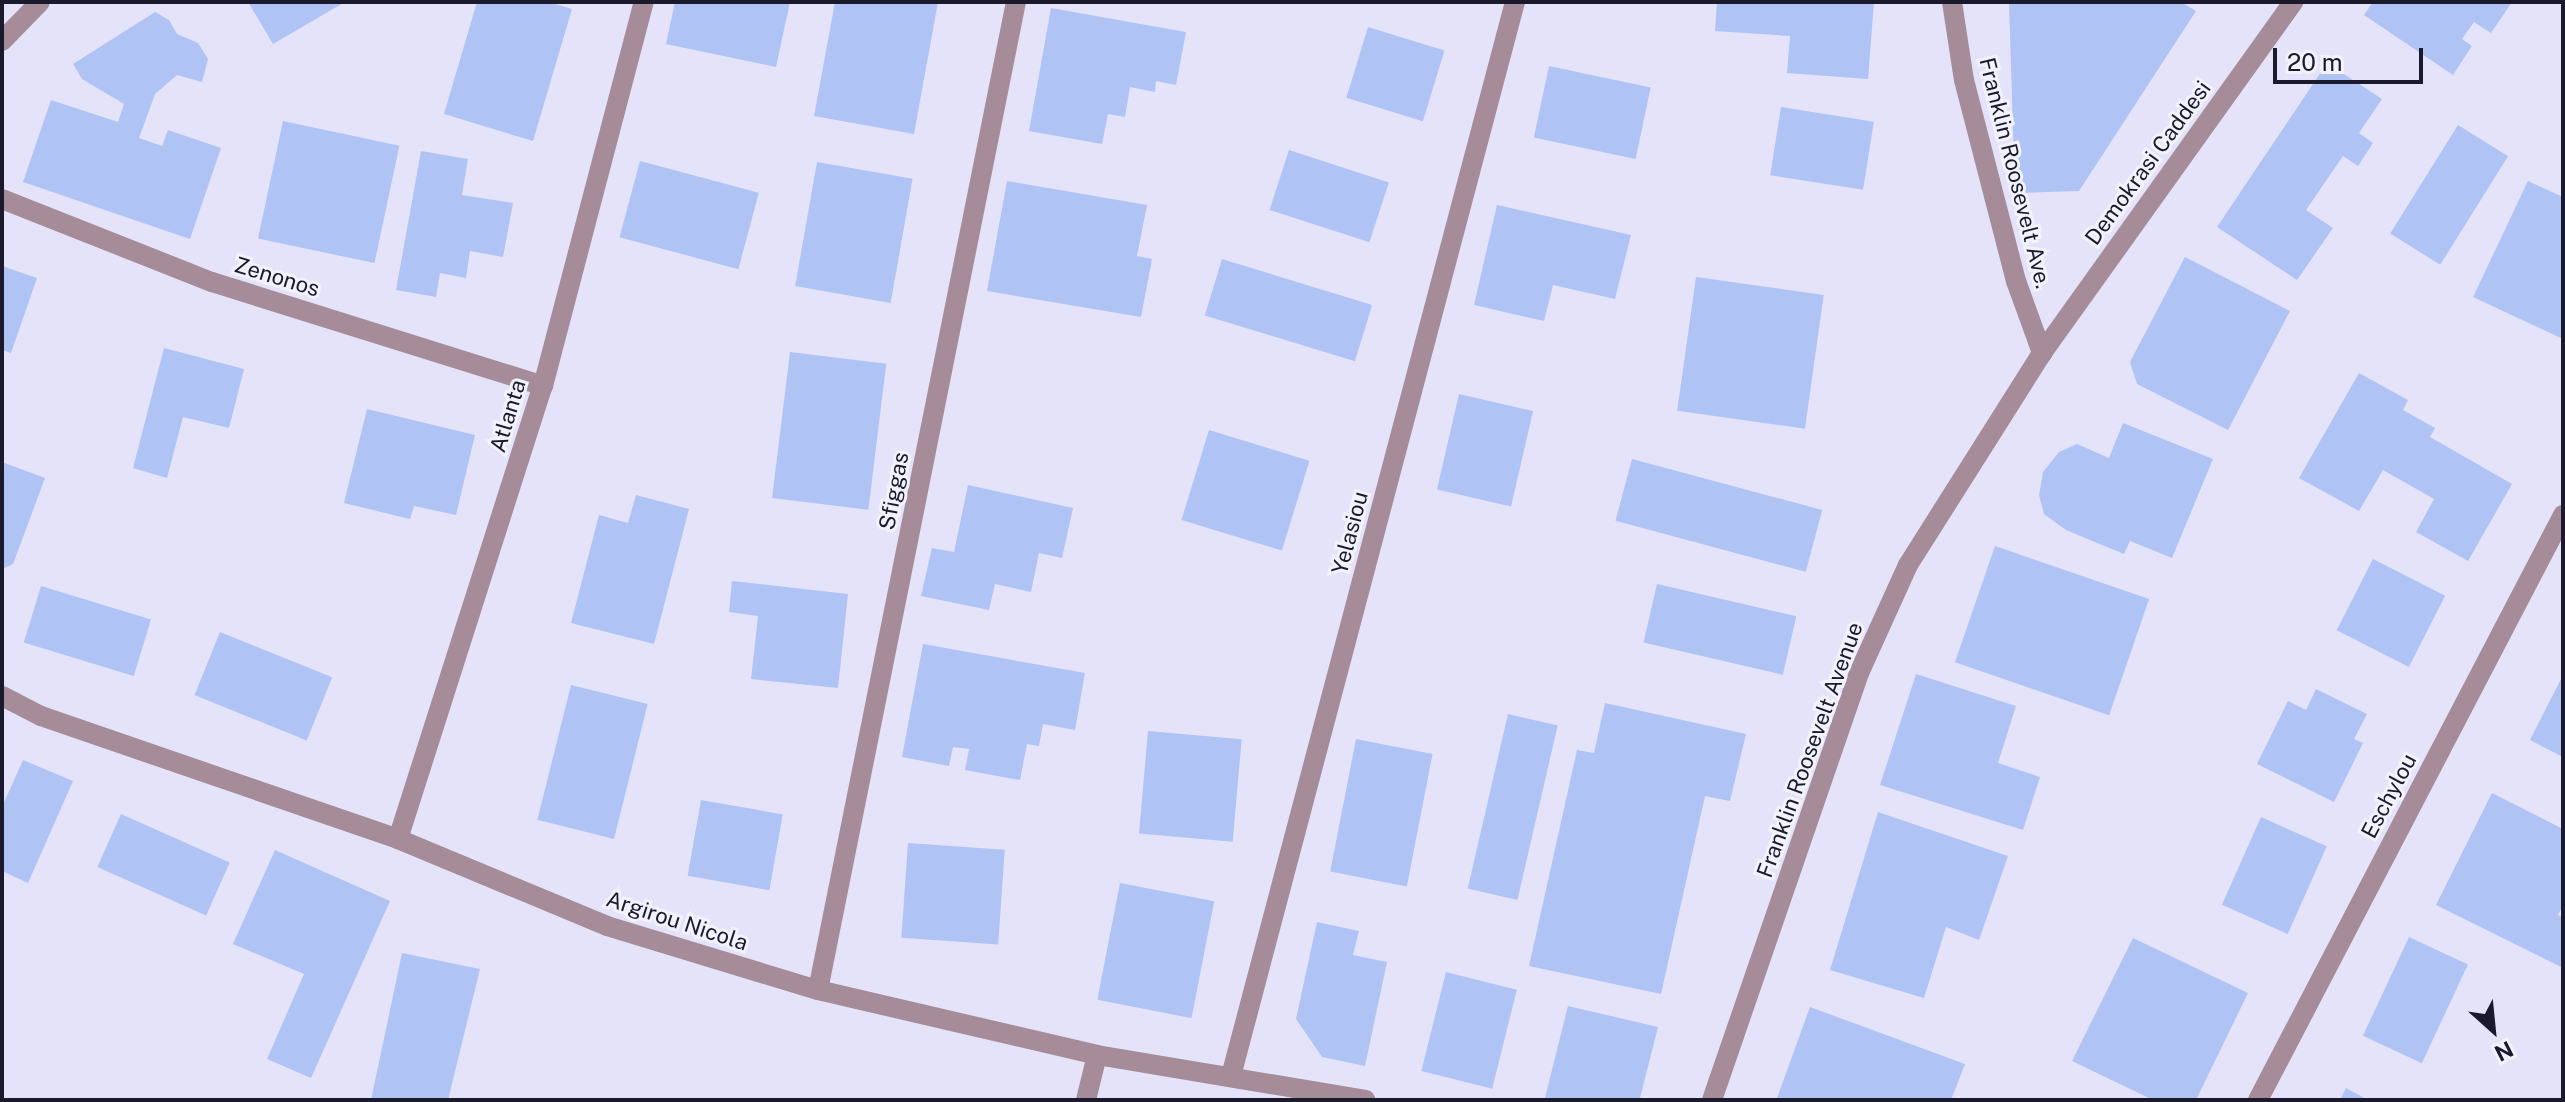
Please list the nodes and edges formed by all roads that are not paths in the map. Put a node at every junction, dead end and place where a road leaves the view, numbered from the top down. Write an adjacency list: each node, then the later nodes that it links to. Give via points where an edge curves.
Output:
1 (40, 2): 7 (street)
2 (644, 2): 10 (street, Atlanta)
3 (1016, 2): 14 (street, Sfiggas)
4 (1515, 2): 16 (street, Yelasiou)
5 (1952, 2): 9 (street, Franklin Roosevelt Ave., via 1964,80 2016,281)
6 (2293, 2): 9 (street, Demokrasi Caddesi)
7 (2, 41)
8 (2, 199): 10 (street, Zenonos, via 212,282)
9 (2042, 353): 19 (street, Franklin Roosevelt Avenue, via 1908,565 1865,659)
10 (543, 386): 13 (street, Atlanta)
11 (2563, 515): 20 (street, Eschylou)
12 (2, 696): 13 (street, Argirou Nicola, via 41,716)
13 (398, 839): 14 (street, Argirou Nicola, via 607,926)
14 (818, 990): 15 (street, Argirou Nicola)
15 (1097, 1055): 16 (street, Argirou Nicola); 17 (street)
16 (1231, 1076): 18 (street, Argirou Nicola)
17 (1086, 1100)
18 (1365, 1100)
19 (1712, 1100)
20 (2258, 1100)

